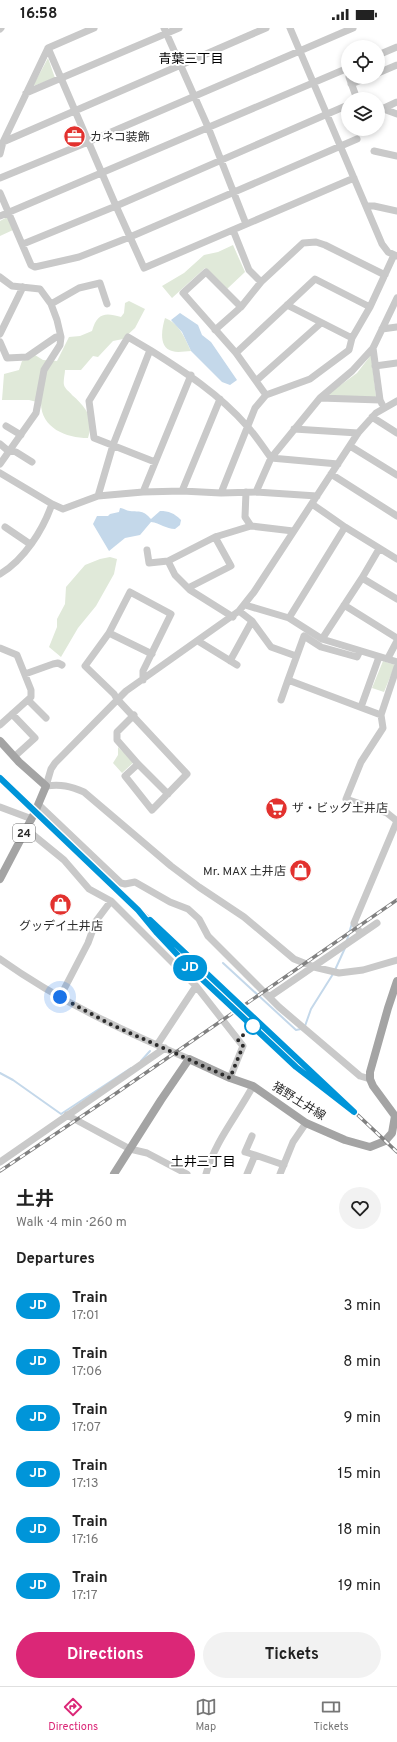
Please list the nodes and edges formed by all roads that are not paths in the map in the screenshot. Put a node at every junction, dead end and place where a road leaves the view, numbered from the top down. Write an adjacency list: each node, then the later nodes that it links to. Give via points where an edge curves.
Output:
1 (94, 28): 8 (street)
2 (179, 28): 6 (street)
3 (266, 28): 12 (street)
4 (290, 28): 9 (street)
5 (353, 28): 9 (street)
6 (165, 31): 12 (street); 15 (street)
7 (397, 47): 10 (street)
8 (48, 48): 15 (street); 19 (street)
9 (300, 50): 16 (street); 20 (street)
10 (385, 52)
11 (397, 65): 13 (street)
12 (181, 66): 20 (street); 25 (street)
13 (385, 70)
14 (341, 74): 16 (street)
15 (61, 78): 19 (street); 25 (street)
16 (314, 82): 26 (street); 28 (street)
17 (352, 84): 18 (street)
18 (355, 92)
19 (26, 93): 30 (street)
20 (194, 96): 28 (street); 31 (street)
21 (397, 102): 22 (street)
22 (385, 106)
23 (341, 108): 26 (street)
24 (385, 110): 27 (street)
25 (75, 111): 30 (street); 31 (street)
26 (326, 114): 32 (street); 36 (street)
27 (397, 114)
28 (208, 127): 36 (street); 37 (street)
29 (357, 139): 32 (street)
30 (2, 142): 34 (street)
31 (88, 142): 37 (street); 38 (street)
32 (339, 146): 39 (street); 40 (street)
33 (374, 151): 35 (street)
34 (0, 154)
35 (397, 156)
36 (221, 160): 40 (street); 42 (street)
37 (101, 172): 42 (street); 45 (street)
38 (0, 178)
39 (354, 178): 43 (street); 47 (street)
40 (234, 192): 47 (street); 49 (street)
41 (0, 193): 45 (street)
42 (116, 206): 49 (street); 50 (street)
43 (366, 206): 44 (street); 51 (street, via 382,244)
44 (397, 211)
45 (8, 212): 46 (street); 50 (street)
46 (0, 216)
47 (246, 224): 48 (street)
48 (233, 230): 49 (street, via 144,268); 54 (street, via 249,270)
49 (130, 237): 50 (street, via 79,257 36,267 31,265)
50 (23, 244)
51 (395, 256): 52 (street)
52 (385, 275): 54 (street, via 325,245 308,241); 61 (street)
53 (0, 277): 55 (street, via 12,286)
54 (261, 282): 60 (street)
55 (23, 287): 57 (street, via 40,289); 66 (street)
56 (397, 298): 64 (street)
57 (51, 304): 58 (street, via 79,288 100,283); 67 (street)
58 (107, 304)
59 (287, 305): 61 (street, via 315,279); 62 (street); 72 (street)
60 (241, 307): 65 (street); 65 (street, via 206,272 183,293)
61 (370, 307): 68 (street)
62 (321, 323): 68 (street); 76 (street)
63 (397, 327): 64 (street)
64 (382, 329): 70 (street)
65 (215, 330): 72 (street)
66 (0, 334)
67 (61, 337): 69 (street, via 27,357 7,358); 89 (street, via 60,345 44,370 36,413)
68 (352, 338): 77 (street, via 349,350 310,379)
69 (0, 342)
70 (373, 348): 74 (street); 78 (street, via 352,371)
71 (150, 350): 75 (street); 91 (street); 91 (street, via 128,337 89,401 94,438)
72 (236, 353): 76 (street)
73 (397, 363): 74 (street)
74 (375, 366): 80 (street)
75 (191, 375): 79 (street); 96 (street)
76 (256, 381): 77 (street)
77 (266, 395): 85 (street, via 255,408)
78 (320, 398): 80 (street); 86 (street)
79 (220, 399): 85 (street); 102 (street)
80 (380, 400): 82 (street)
81 (397, 401): 82 (street)
82 (384, 408): 83 (street)
83 (372, 417): 87 (street); 88 (street)
84 (6, 426): 89 (street)
85 (247, 426): 94 (street); 106 (street)
86 (294, 429): 87 (street); 94 (street)
87 (358, 433): 92 (street)
88 (397, 433)
89 (21, 435): 93 (street)
90 (0, 444): 93 (street)
91 (113, 444): 96 (street); 107 (street)
92 (350, 446): 98 (street); 101 (street)
93 (10, 451): 95 (street); 97 (street)
94 (271, 458): 98 (street); 105 (street)
95 (32, 462)
96 (155, 462): 103 (street)
97 (0, 464)
98 (338, 464): 100 (street)
99 (0, 473): 109 (street)
100 (331, 474): 108 (street); 111 (street)
101 (397, 475)
102 (182, 491): 103 (street); 106 (street)
103 (143, 492): 107 (street)
104 (246, 492): 105 (street); 106 (street); 112 (street, via 245,517)
105 (256, 492): 108 (street)
106 (221, 493)
107 (98, 496): 109 (street, via 63,509)
108 (317, 496): 110 (street)
109 (52, 504): 117 (street, via 47,518)
110 (312, 504): 114 (street); 115 (street)
111 (397, 516)
112 (251, 526): 115 (street); 116 (street)
113 (5, 527): 117 (street)
114 (345, 527): 118 (street); 130 (street)
115 (293, 532): 127 (street)
116 (214, 536): 121 (street); 124 (street, via 231,566)
117 (30, 544): 122 (street, via 12,567)
118 (379, 549): 120 (street); 123 (street)
119 (147, 550): 121 (street, via 149,563)
120 (397, 559)
121 (168, 561): 124 (street, via 175,575)
122 (0, 574)
123 (362, 578): 125 (street); 126 (street)
124 (188, 588): 129 (street)
125 (397, 599)
126 (344, 604): 133 (street); 134 (street)
127 (245, 605): 128 (street); 130 (street)
128 (239, 611): 129 (street); 131 (street)
129 (233, 617): 135 (street)
130 (289, 618): 133 (street)
131 (252, 621): 135 (street, via 233,663); 139 (street, via 272,647)
132 (109, 633): 138 (street); 138 (street, via 130,592 171,614); 148 (street, via 85,666)
133 (322, 639): 137 (street)
134 (397, 640): 141 (street)
135 (198, 641): 146 (street)
136 (0, 648): 145 (street, via 17,655)
137 (360, 651): 139 (street, via 357,657 321,646 304,636); 140 (street)
138 (152, 654): 146 (street, via 143,672)
139 (296, 656): 147 (street)
140 (379, 657): 141 (street); 151 (street)
141 (388, 658): 142 (street)
142 (397, 662)
143 (62, 666): 145 (street, via 58,663 53,664)
144 (397, 667): 153 (street)
145 (25, 674): 149 (street, via 31,690 31,697)
146 (143, 680): 148 (street)
147 (288, 680): 150 (street); 151 (street)
148 (116, 699): 154 (street); 160 (street, via 55,763)
149 (28, 700): 152 (street); 155 (street)
150 (281, 700)
151 (361, 707): 153 (street)
152 (12, 714): 156 (street); 158 (street, via 35,738)
153 (381, 715): 165 (street, via 383,728 361,762 346,799 387,813)
154 (134, 716): 159 (street, via 117,732 117,740); 161 (street, via 188,774)
155 (46, 718)
156 (0, 725)
157 (0, 741): 158 (main road)
158 (14, 757): 160 (main road)
159 (138, 764): 161 (street); 161 (street, via 125,776 152,810)
160 (46, 786): 162 (main road, 24); 173 (street, via 59,784 84,792 188,879 244,917 294,959)
161 (168, 794)
162 (38, 805): 164 (main road, 24); 177 (street, via 121,883 135,882 188,909 199,919 208,936)
163 (0, 807): 164 (street)
164 (32, 819): 166 (main road, 24)
165 (397, 821): 170 (street, via 354,923)
166 (26, 829): 167 (main road, 24); 168 (street, via 64,860 89,889)
167 (0, 879)
168 (111, 901): 175 (street); 176 (street, via 96,921 88,943)
169 (377, 923): 170 (street)
170 (361, 934): 173 (street)
171 (0, 959): 176 (street)
172 (397, 960): 173 (street, via 363,970 339,973)
173 (314, 967): 177 (street)
174 (397, 981): 182 (main road, via 377,1045)
175 (196, 986): 178 (street); 181 (street, via 243,1046)
176 (60, 997): 178 (street)
177 (269, 997): 182 (street, via 360,1076)
178 (157, 1045): 179 (street)
179 (165, 1048): 180 (street); 184 (street)
180 (189, 1059): 181 (main road, 猪野土井線); 188 (main road)
181 (230, 1078): 183 (main road, 猪野土井線)
182 (370, 1080): 185 (main road, 猪野土井線)
183 (253, 1086): 186 (main road, 猪野土井線); 194 (street, via 220,1140)
184 (67, 1115): 188 (street); 190 (street)
185 (396, 1117): 186 (main road, 猪野土井線, via 392,1133 385,1141 370,1147 345,1140)
186 (306, 1123): 191 (street, via 293,1142)
187 (252, 1136): 189 (street, via 245,1152)
188 (130, 1149): 192 (main road); 193 (street, via 147,1154)
189 (255, 1155): 191 (street); 195 (street)
190 (0, 1162)
191 (284, 1164): 196 (street)
192 (114, 1174)
193 (187, 1174)
194 (206, 1174)
195 (247, 1174)
196 (280, 1174)

